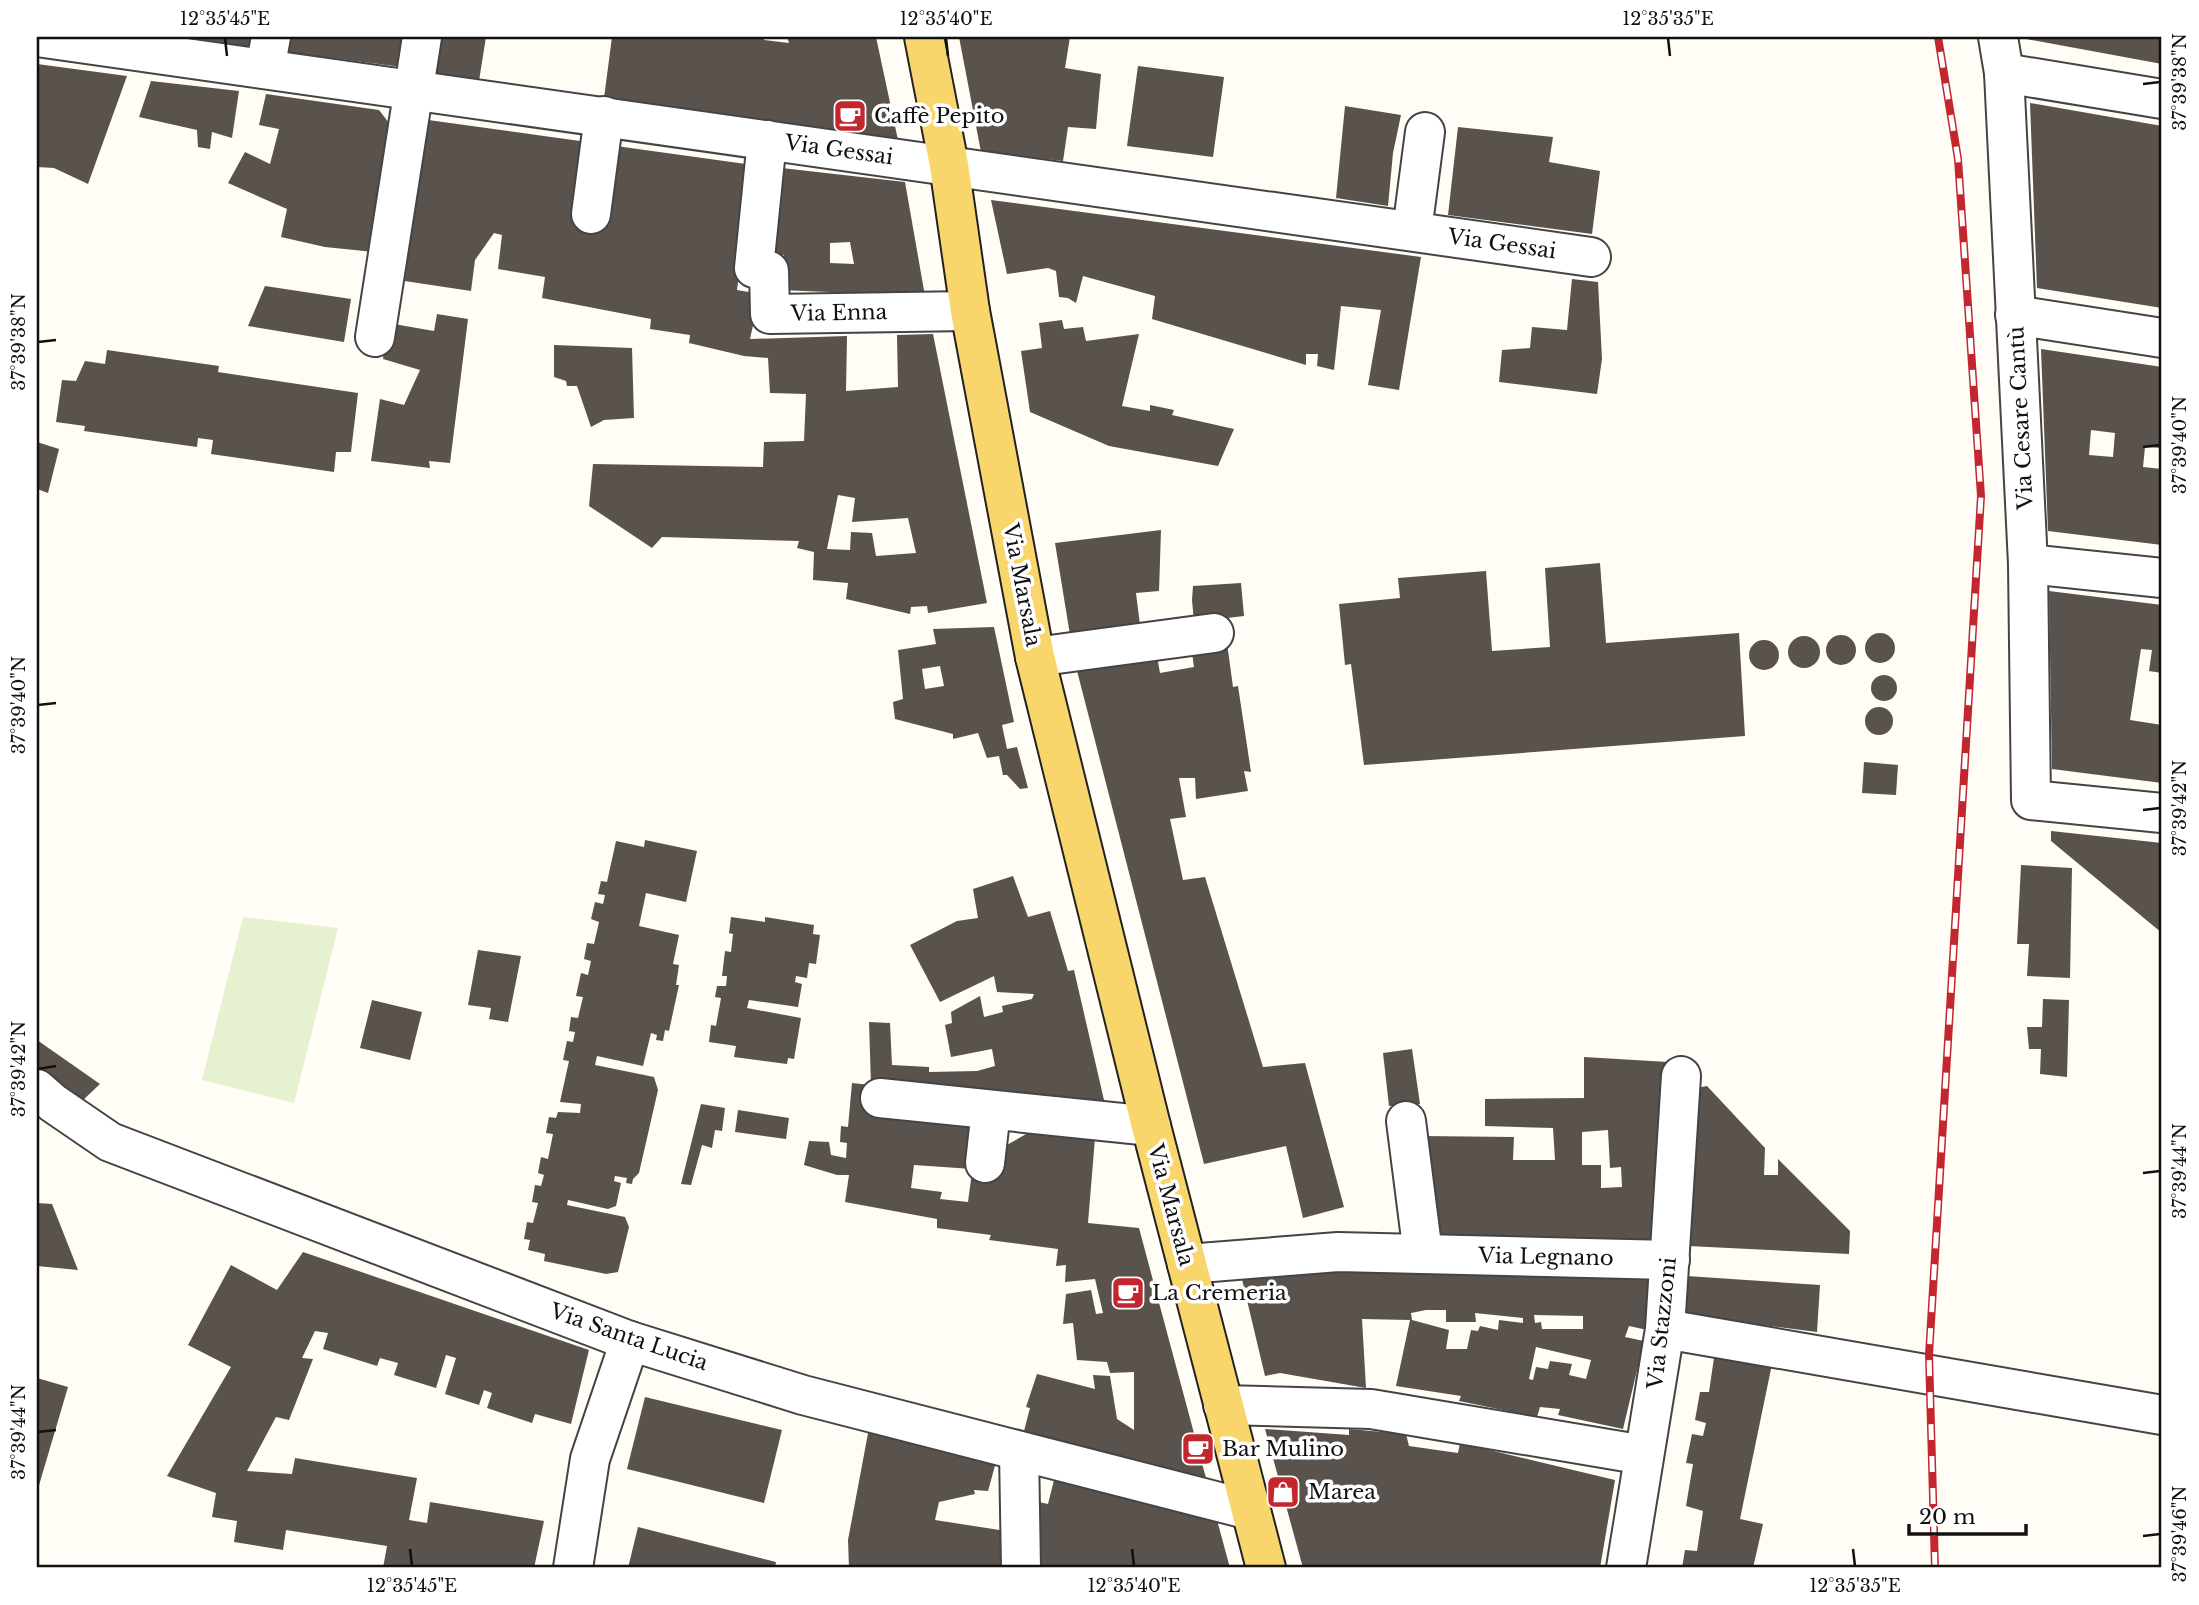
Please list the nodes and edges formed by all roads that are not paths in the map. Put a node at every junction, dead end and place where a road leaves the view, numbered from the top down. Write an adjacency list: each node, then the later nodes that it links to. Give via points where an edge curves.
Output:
1 (37, 37): 4 (street, Via Gessai)
2 (422, 37): 6 (street)
3 (924, 37): 11 (main road, Via Marsala)
4 (268, 53): 6 (street, Via Gessai)
5 (2001, 55): 7 (street); 16 (street, Via Cesare Cantù)
6 (413, 89): 8 (street, Via Gessai); 17 (street)
7 (2162, 99)
8 (604, 116): 10 (street, Via Gessai); 12 (street)
9 (1424, 132): 13 (street)
10 (767, 139): 11 (street, Via Gessai); 15 (street, Via Enna, via 754,268 769,271 770,314)
11 (949, 165): 13 (street, Via Gessai); 15 (main road, Via Marsala)
12 (591, 214)
13 (1412, 232): 14 (street, Via Gessai)
14 (1591, 257)
15 (970, 311): 22 (main road, Via Marsala)
16 (2015, 315): 18 (street); 19 (street, Via Cesare Cantù)
17 (375, 337)
18 (2162, 338)
19 (2028, 564): 20 (street); 23 (street, Via Cesare Cantù, via 2031,800)
20 (2162, 578)
21 (1214, 633): 22 (street)
22 (1035, 657): 29 (main road, Via Marsala)
23 (2162, 813)
24 (1681, 1076): 32 (street, Via Stazzoni)
25 (37, 1089): 35 (street, Via Santa Lucia, via 110,1142)
26 (880, 1098): 27 (street, Via Marsala)
27 (991, 1110): 29 (street, Via Marsala); 30 (street)
28 (1406, 1121): 31 (street)
29 (1151, 1126): 33 (main road, Via Marsala)
30 (985, 1163)
31 (1423, 1254): 32 (street, Via Legnano); 33 (street, Via Legnano, via 1338,1252)
32 (1670, 1260): 34 (street, Via Stazzoni)
33 (1187, 1264): 36 (main road, Via Marsala)
34 (1665, 1329): 37 (street); 39 (street, Via Stazzoni)
35 (630, 1340): 38 (street, Via Santa Lucia, via 803,1395); 41 (street, via 590,1459)
36 (1223, 1405): 39 (street, via 1371,1409); 40 (main road, Via Marsala)
37 (2162, 1415)
38 (1018, 1451): 40 (street, Via Santa Lucia); 42 (street)
39 (1644, 1455): 44 (street, Via Stazzoni)
40 (1250, 1510): 43 (main road, Via Marsala)
41 (573, 1568)
42 (1021, 1568)
43 (1266, 1568)
44 (1626, 1568)

